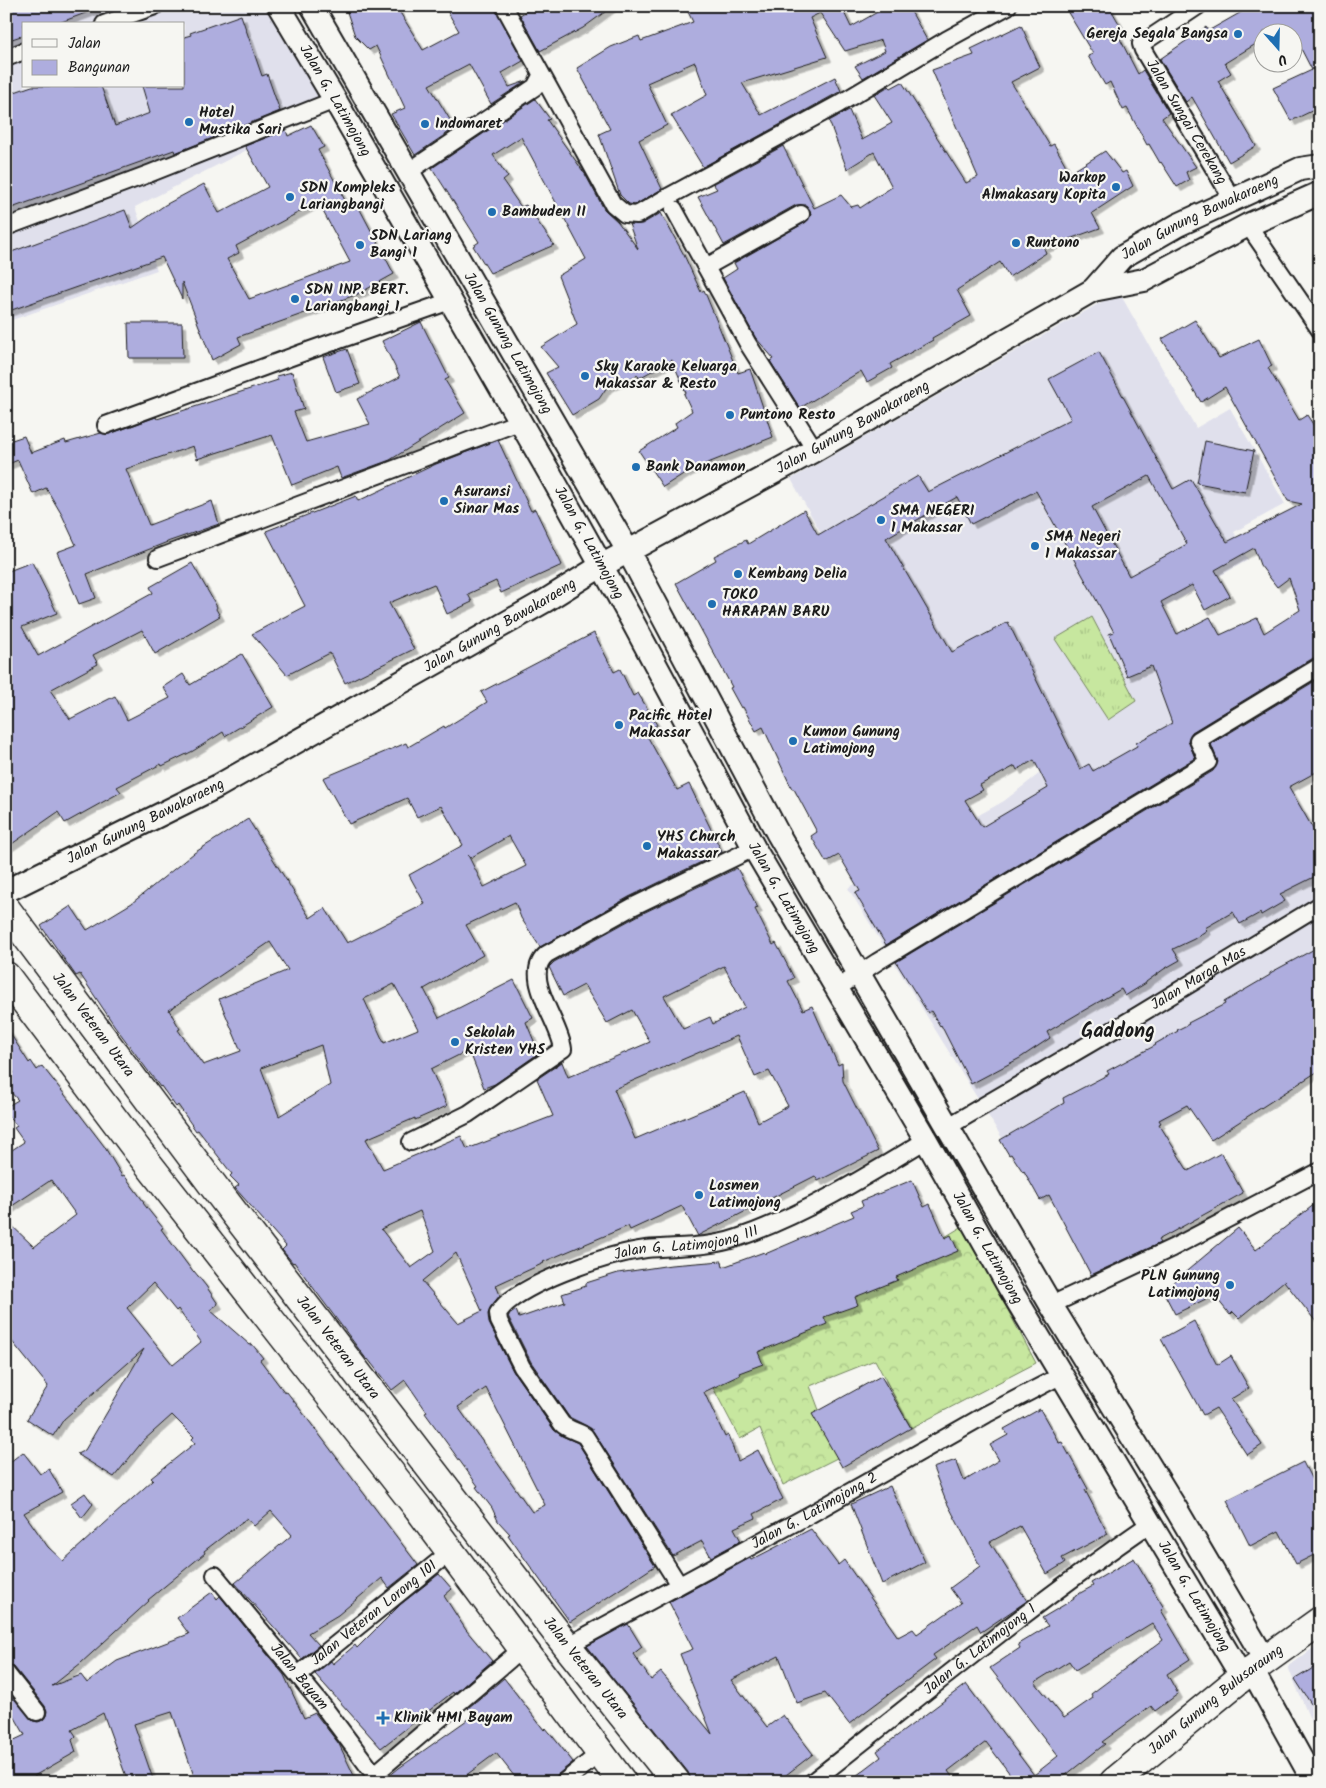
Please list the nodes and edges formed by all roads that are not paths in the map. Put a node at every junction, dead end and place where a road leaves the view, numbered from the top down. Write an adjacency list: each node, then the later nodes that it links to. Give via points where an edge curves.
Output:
1 (155, 6): 7 (street)
2 (279, 6): 11 (main road, Jalan G. Latimojong)
3 (312, 6): 13 (main road, Jalan Gunung Latimojong)
4 (504, 6): 10 (street)
5 (1008, 6): 10 (street, via 637,215 625,214 614,204)
6 (1198, 6): 15 (street, Jalan Sungai Cerekang, via 1141,44)
7 (110, 22)
8 (22, 53): 9 (street)
9 (6, 58)
10 (542, 76): 13 (street, via 535,87)
11 (336, 100): 19 (street); 22 (main road, Jalan G. Latimojong)
12 (1320, 166): 15 (main road, Jalan Gunung Bawakaraeng, via 1300,169)
13 (408, 172): 27 (main road, Jalan Gunung Latimojong)
14 (1320, 193): 18 (main road, Jalan Gunung Bawakaraeng)
15 (1233, 200): 21 (main road, Jalan Gunung Bawakaraeng, via 1178,225 1122,257)
16 (674, 208): 20 (street)
17 (801, 214): 20 (street)
18 (1248, 225): 21 (main road, Jalan Gunung Bawakaraeng, via 1144,280); 23 (street)
19 (6, 227)
20 (706, 267): 26 (street, via 748,344)
21 (1093, 290): 26 (main road, Jalan Gunung Bawakaraeng)
22 (450, 301): 24 (main road, Jalan G. Latimojong); 25 (street)
23 (1320, 330)
24 (519, 422): 28 (street); 29 (main road, Jalan G. Latimojong)
25 (106, 425)
26 (815, 450): 27 (main road, Jalan Gunung Bawakaraeng)
27 (628, 551): 29 (main road, Jalan Gunung Bawakaraeng); 35 (main road, Jalan G. Latimojong, via 778,834)
28 (158, 558)
29 (601, 566): 31 (main road, Jalan G. Latimojong); 32 (main road, Jalan Gunung Bawakaraeng, via 218,786)
30 (1320, 666): 35 (street, via 1198,740 1208,762)
31 (754, 848): 37 (main road, Jalan G. Latimojong); 40 (street, via 634,906 540,959 537,978 563,1049 468,1114)
32 (6, 892)
33 (1320, 905): 38 (street, Jalan Marga Mas)
34 (6, 909): 42 (highway, Jalan Veteran Utara)
35 (860, 974): 37 (street); 38 (main road, Jalan G. Latimojong)
36 (6, 976): 43 (highway)
37 (836, 988): 39 (main road, Jalan G. Latimojong)
38 (948, 1126): 39 (main road); 44 (main road, Jalan G. Latimojong)
39 (926, 1140): 45 (main road, Jalan G. Latimojong); 51 (street, Jalan G. Latimojong III, via 862,1180 756,1231 717,1243 622,1253 596,1261 521,1293 498,1313 522,1367 562,1424 585,1436)
40 (411, 1142)
41 (1320, 1171): 44 (street, via 1172,1248)
42 (218, 1192): 43 (highway); 46 (highway, Jalan Veteran Utara)
43 (190, 1216): 47 (highway)
44 (1051, 1305): 55 (main road, Jalan G. Latimojong, via 1178,1512)
45 (1062, 1375): 48 (main road, Jalan G. Latimojong); 51 (street, Jalan G. Latimojong 2)
46 (447, 1488): 47 (highway); 53 (highway, Jalan Veteran Utara)
47 (418, 1508): 49 (highway)
48 (1151, 1523): 55 (main road, Jalan G. Latimojong); 64 (street, Jalan G. Latimojong 1, via 1037,1605)
49 (450, 1552): 54 (highway); 57 (street, Jalan Veteran Lorong 101)
50 (215, 1575): 57 (street, Jalan Bayam)
51 (679, 1585): 53 (street, Jalan G. Latimojong 2)
52 (1320, 1621): 55 (highway, Jalan Gunung Bulusaraung)
53 (567, 1646): 63 (highway, Jalan Veteran Utara)
54 (523, 1648): 59 (highway); 60 (street)
55 (1253, 1669): 65 (highway, Jalan Gunung Bulusaraung); 66 (main road)
56 (6, 1673): 58 (street)
57 (298, 1675): 60 (street, Jalan Bayam)
58 (37, 1712)
59 (600, 1753): 61 (street); 62 (highway)
60 (378, 1780)
61 (564, 1782)
62 (622, 1782)
63 (676, 1782)
64 (812, 1782)
65 (1114, 1782)
66 (1314, 1782)

